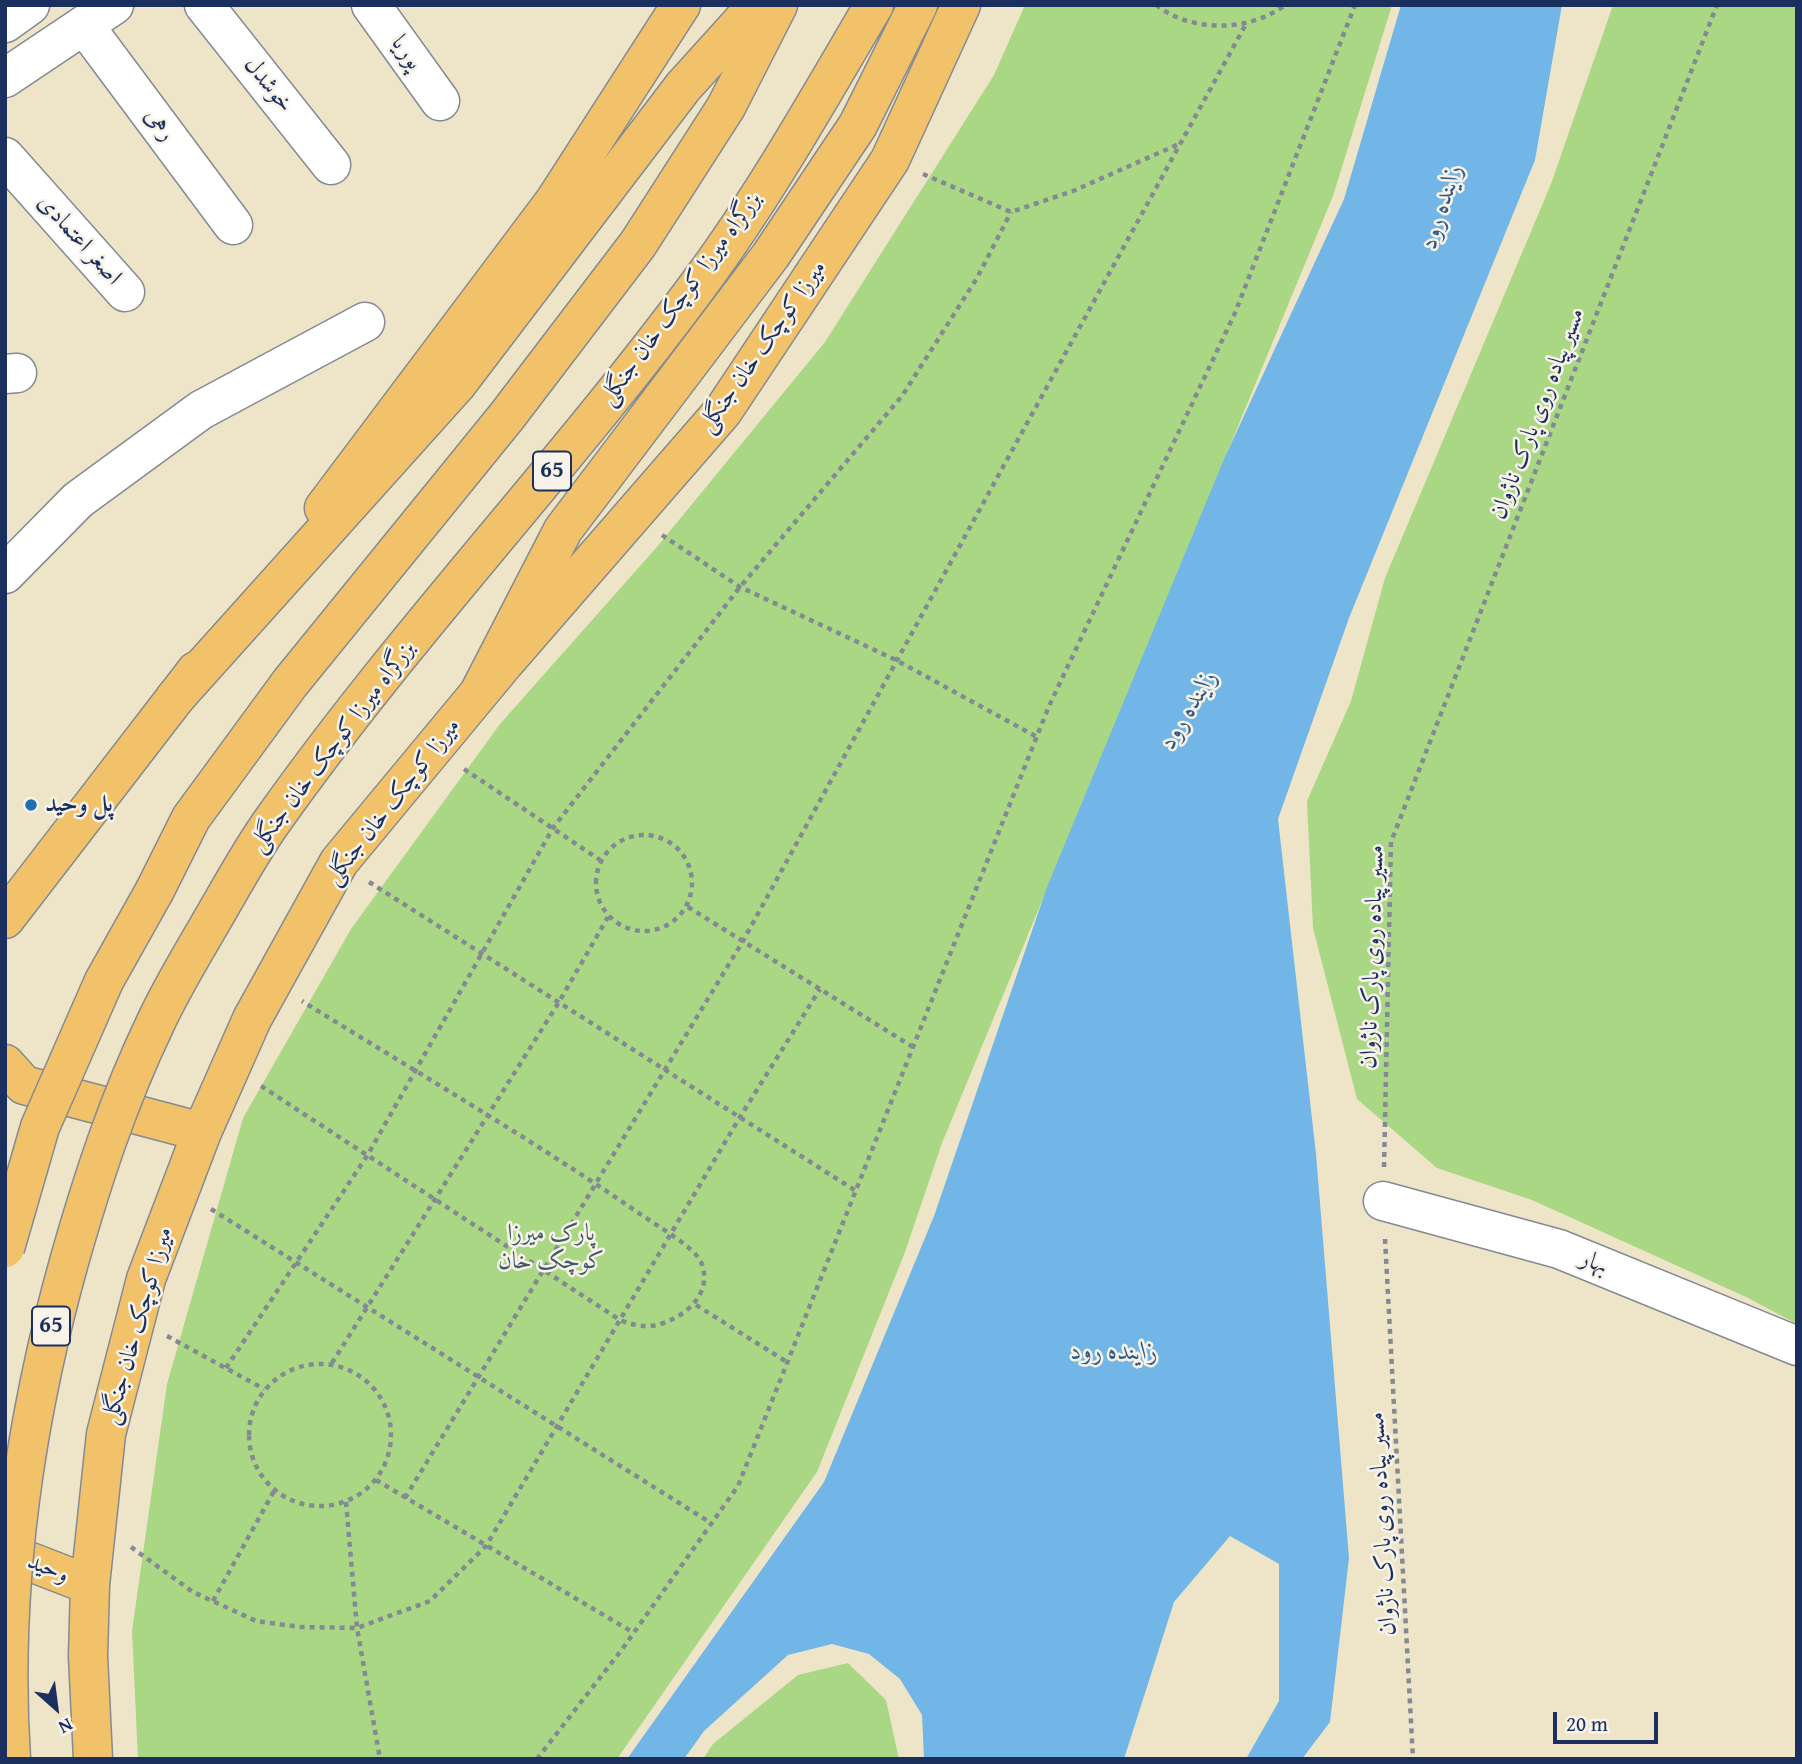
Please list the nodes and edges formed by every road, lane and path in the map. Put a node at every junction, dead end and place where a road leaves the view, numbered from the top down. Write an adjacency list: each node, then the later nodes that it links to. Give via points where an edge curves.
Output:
1 (30, 5): 15 (street)
2 (204, 5): 22 (street, خوشدل)
3 (371, 5): 18 (street, پوریا)
4 (681, 5): 32 (main road, via 554,202 356,468)
5 (757, 5): 32 (main road, via 683,86 457,384)
6 (778, 5): 61 (main road, bridge, via 726,107 638,244 507,416 290,683 191,818 104,981 40,1127)
7 (874, 5): 87 (main road, بزرگراه میرزا کوچک خان جنگلی / 65, bridge, via 703,279 362,702 272,821 155,1023 98,1160 50,1330 28,1431 10,1557 5,1703)
8 (918, 5): 31 (main road, via 858,125 771,255 563,530)
9 (961, 5): 21 (main road, میرزا کوچک خان جنگلی)
10 (1156, 5): 16 (path, via 1168,15 1206,26)
11 (1285, 5): 16 (path)
12 (1355, 5): 33 (path, via 1235,313)
13 (1717, 5): 59 (path, مسیر پیاده روی پارک ناژوان, via 1391,842)
14 (99, 15): 17 (street); 24 (street, رهی)
15 (5, 23)
16 (1245, 23): 19 (path)
17 (5, 78)
18 (440, 101)
19 (1180, 144): 23 (path, via 1073,191); 30 (path)
20 (5, 157): 25 (street, اصغر اعتمادی)
21 (890, 160): 23 (path); 27 (main road, میرزا کوچک خان جنگلی, via 723,411)
22 (331, 164)
23 (1011, 212): 29 (path, via 977,278 902,396)
24 (233, 225)
25 (125, 292)
26 (365, 322): 28 (street, via 201,410 78,499)
27 (632, 515): 29 (path); 31 (main road, میرزا کوچک خان جنگلی)
28 (5, 574)
29 (740, 587): 30 (path); 35 (path)
30 (896, 660): 33 (path); 41 (path)
31 (480, 691): 34 (main road, میرزا کوچک خان جنگلی)
32 (175, 698): 38 (main road)
33 (1037, 737): 46 (path)
34 (433, 748): 35 (path); 37 (main road, میرزا کوچک خان جنگلی)
35 (553, 828): 36 (path); 42 (path)
36 (600, 860): 39 (path, via 623,838 654,834 681,849 694,876); 40 (path, via 595,890)
37 (339, 862): 42 (path); 43 (main road, میرزا کوچک خان جنگلی)
38 (11, 907)
39 (688, 907): 40 (path, via 665,928 635,932); 41 (path)
40 (608, 917): 45 (path)
41 (743, 941): 44 (path); 48 (path)
42 (482, 953): 45 (path); 49 (path)
43 (272, 983): 47 (main road, میرزا کوچک خان جنگلی); 49 (path)
44 (820, 989): 46 (path); 52 (path)
45 (559, 1002): 48 (path); 51 (path)
46 (913, 1047): 57 (path)
47 (231, 1067): 53 (main road, میرزا کوچک خان جنگلی); 54 (path)
48 (667, 1070): 52 (path); 55 (path)
49 (416, 1072): 51 (path); 54 (path)
50 (11, 1081): 53 (main road)
51 (487, 1116): 55 (path); 58 (path)
52 (740, 1117): 57 (path); 60 (path)
53 (202, 1132): 56 (main road, میرزا کوچک خان جنگلی)
54 (366, 1156): 58 (path); 62 (path)
55 (597, 1184): 60 (path); 63 (path)
56 (180, 1190): 62 (path); 66 (main road, میرزا کوچک خان جنگلی)
57 (856, 1191): 69 (path)
58 (434, 1200): 63 (path); 65 (path)
59 (1383, 1201): 68 (street, بهار, via 1559,1249); 91 (path, مسیر پیاده روی پارک ناژوان)
60 (670, 1235): 64 (path, via 700,1260 706,1279); 67 (path)
61 (5, 1248)
62 (298, 1264): 65 (path); 71 (path)
63 (544, 1271): 67 (path); 72 (path)
64 (695, 1305): 67 (path, via 670,1321 640,1328); 69 (path)
65 (367, 1307): 70 (path); 72 (path)
66 (136, 1318): 71 (path); 79 (main road, میرزا کوچک خان جنگلی, via 106,1434)
67 (620, 1320): 74 (path)
68 (1797, 1346)
69 (787, 1362): 80 (path, via 738,1486)
70 (332, 1363): 73 (path, via 294,1367); 75 (path, via 366,1378 388,1409 391,1446)
71 (226, 1368): 73 (path)
72 (479, 1377): 74 (path); 77 (path)
73 (264, 1390): 76 (path, via 248,1424 252,1461)
74 (557, 1427): 80 (path); 81 (path)
75 (376, 1480): 77 (path); 78 (path)
76 (274, 1491): 78 (path, via 308,1506); 84 (path)
77 (405, 1497): 81 (path)
78 (346, 1502): 85 (path)
79 (97, 1522): 83 (main road, میرزا کوچک خان جنگلی); 84 (path, via 193,1592)
80 (711, 1523): 86 (path)
81 (486, 1546): 85 (path, via 430,1601); 86 (path)
82 (5, 1552): 83 (main road, وحید)
83 (90, 1585): 88 (main road, میرزا کوچک خان جنگلی)
84 (213, 1601): 85 (path, via 256,1621)
85 (357, 1628): 89 (path)
86 (634, 1633): 90 (path)
87 (11, 1759)
88 (93, 1759)
89 (380, 1759)
90 (537, 1759)
91 (1413, 1759)

